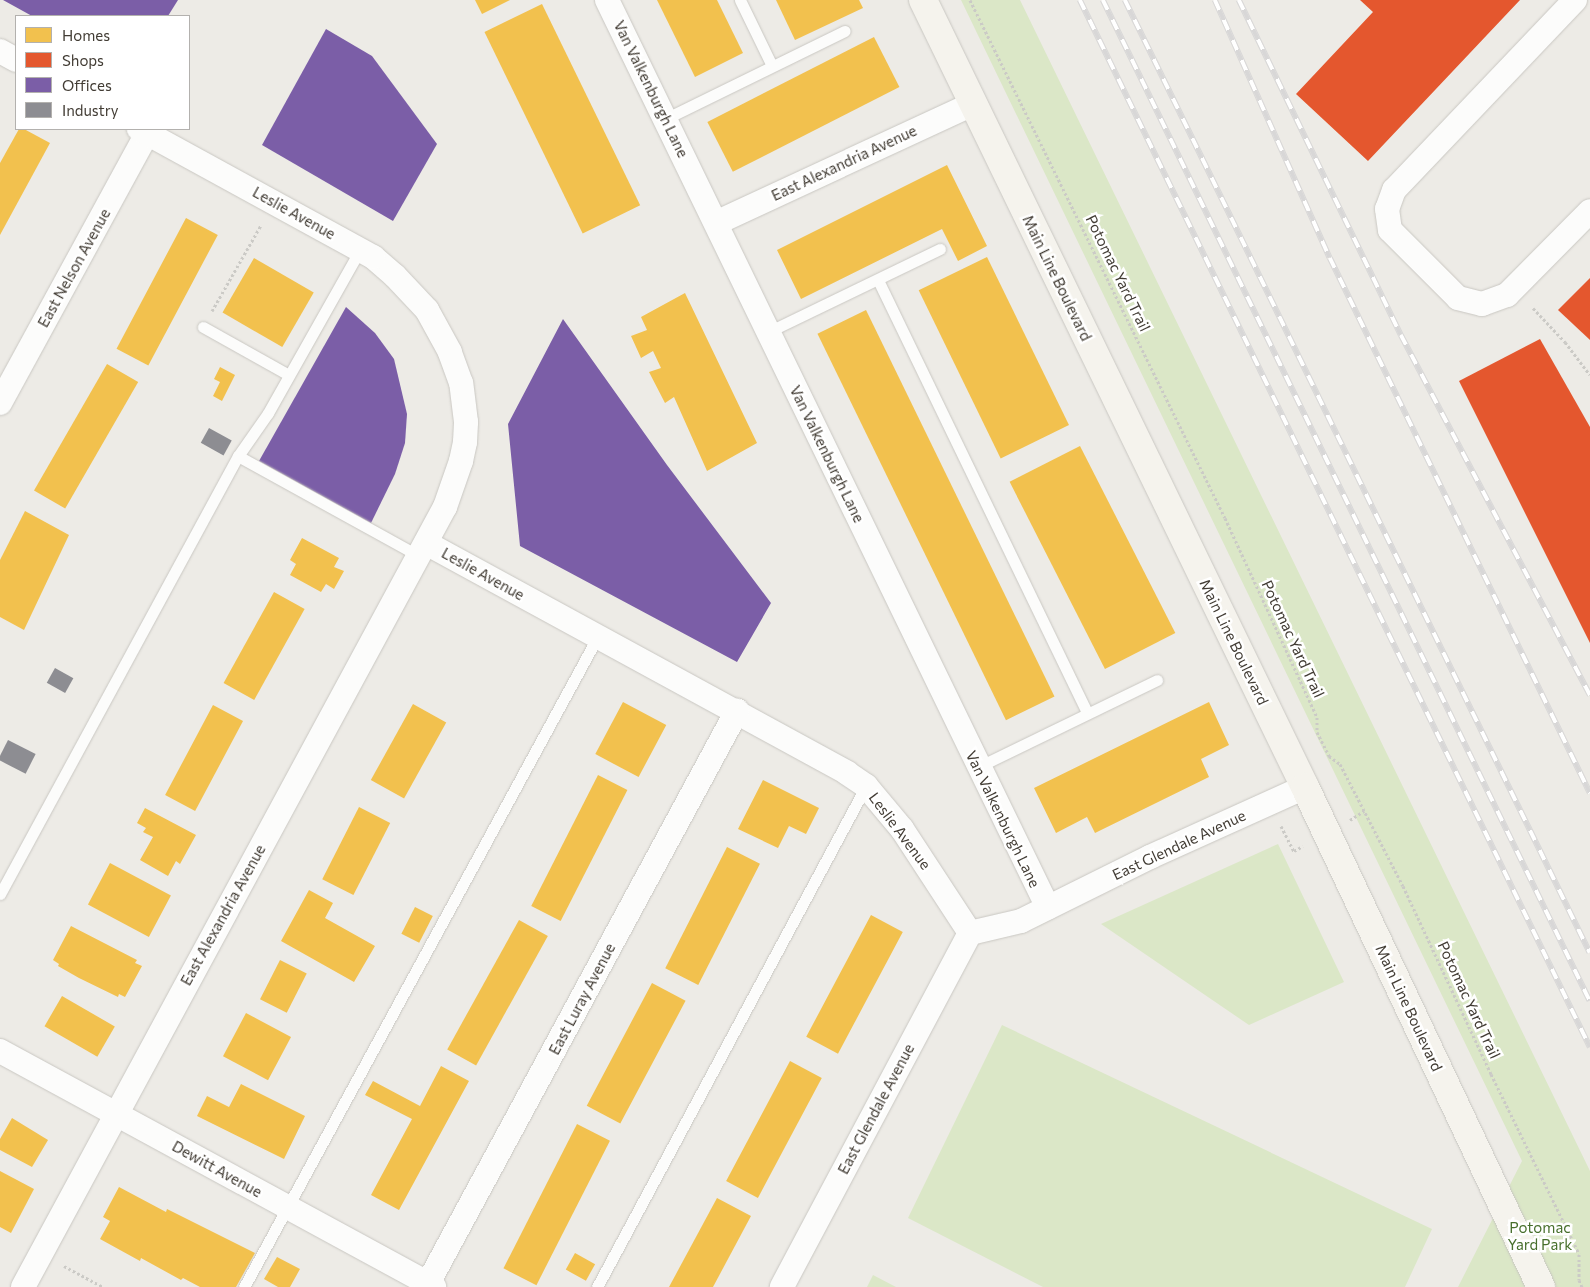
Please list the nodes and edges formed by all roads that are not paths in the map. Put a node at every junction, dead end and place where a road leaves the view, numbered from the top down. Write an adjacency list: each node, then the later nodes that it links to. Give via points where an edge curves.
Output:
1 (607, 0): 10 (street, Van Valkenburgh Lane)
2 (740, 0): 8 (lane)
3 (923, 0): 9 (street, Main Line Boulevard)
4 (1575, 0): 12 (street, via 1394,190 1387,209 1390,230 1458,298 1482,304 1507,295)
5 (845, 31): 8 (lane)
6 (0, 50): 7 (street)
7 (15, 59)
8 (772, 66): 10 (lane)
9 (972, 104): 13 (street, East Alexandria Avenue); 29 (street, Main Line Boulevard)
10 (665, 119): 13 (street, Van Valkenburgh Lane)
11 (143, 131): 15 (street, Leslie Avenue); 20 (street, East Nelson Avenue)
12 (1590, 211)
13 (716, 223): 18 (street, Van Valkenburgh Lane)
14 (940, 248): 16 (lane)
15 (360, 250): 19 (lane); 22 (street, Leslie Avenue, via 395,276 427,310 450,352 461,383 466,422 461,462 445,507)
16 (878, 280): 18 (lane); 26 (lane)
17 (203, 327): 19 (lane)
18 (768, 332): 27 (street, Van Valkenburgh Lane)
19 (289, 375): 21 (lane)
20 (0, 403)
21 (238, 456): 22 (lane); 30 (lane)
22 (422, 549): 23 (street, Leslie Avenue); 34 (street, East Alexandria Avenue)
23 (598, 636): 25 (street, Leslie Avenue); 35 (lane)
24 (1157, 680): 26 (lane)
25 (737, 710): 28 (street, Leslie Avenue); 36 (street, East Luray Avenue)
26 (1087, 712): 27 (lane)
27 (978, 767): 31 (street, Van Valkenburgh Lane)
28 (866, 786): 32 (street, Leslie Avenue, via 902,829); 39 (lane)
29 (1305, 787): 31 (street, East Glendale Avenue); 41 (street, Main Line Boulevard)
30 (0, 894)
31 (1048, 908): 32 (street, East Glendale Avenue, via 1021,921)
32 (965, 923): 40 (street, East Glendale Avenue)
33 (0, 1051): 34 (street, Dewitt Avenue)
34 (115, 1113): 35 (street, Dewitt Avenue); 37 (street, East Alexandria Avenue)
35 (288, 1207): 36 (street, Dewitt Avenue); 38 (lane)
36 (429, 1286)
37 (23, 1287)
38 (244, 1287)
39 (598, 1287)
40 (782, 1287)
41 (1541, 1287)

